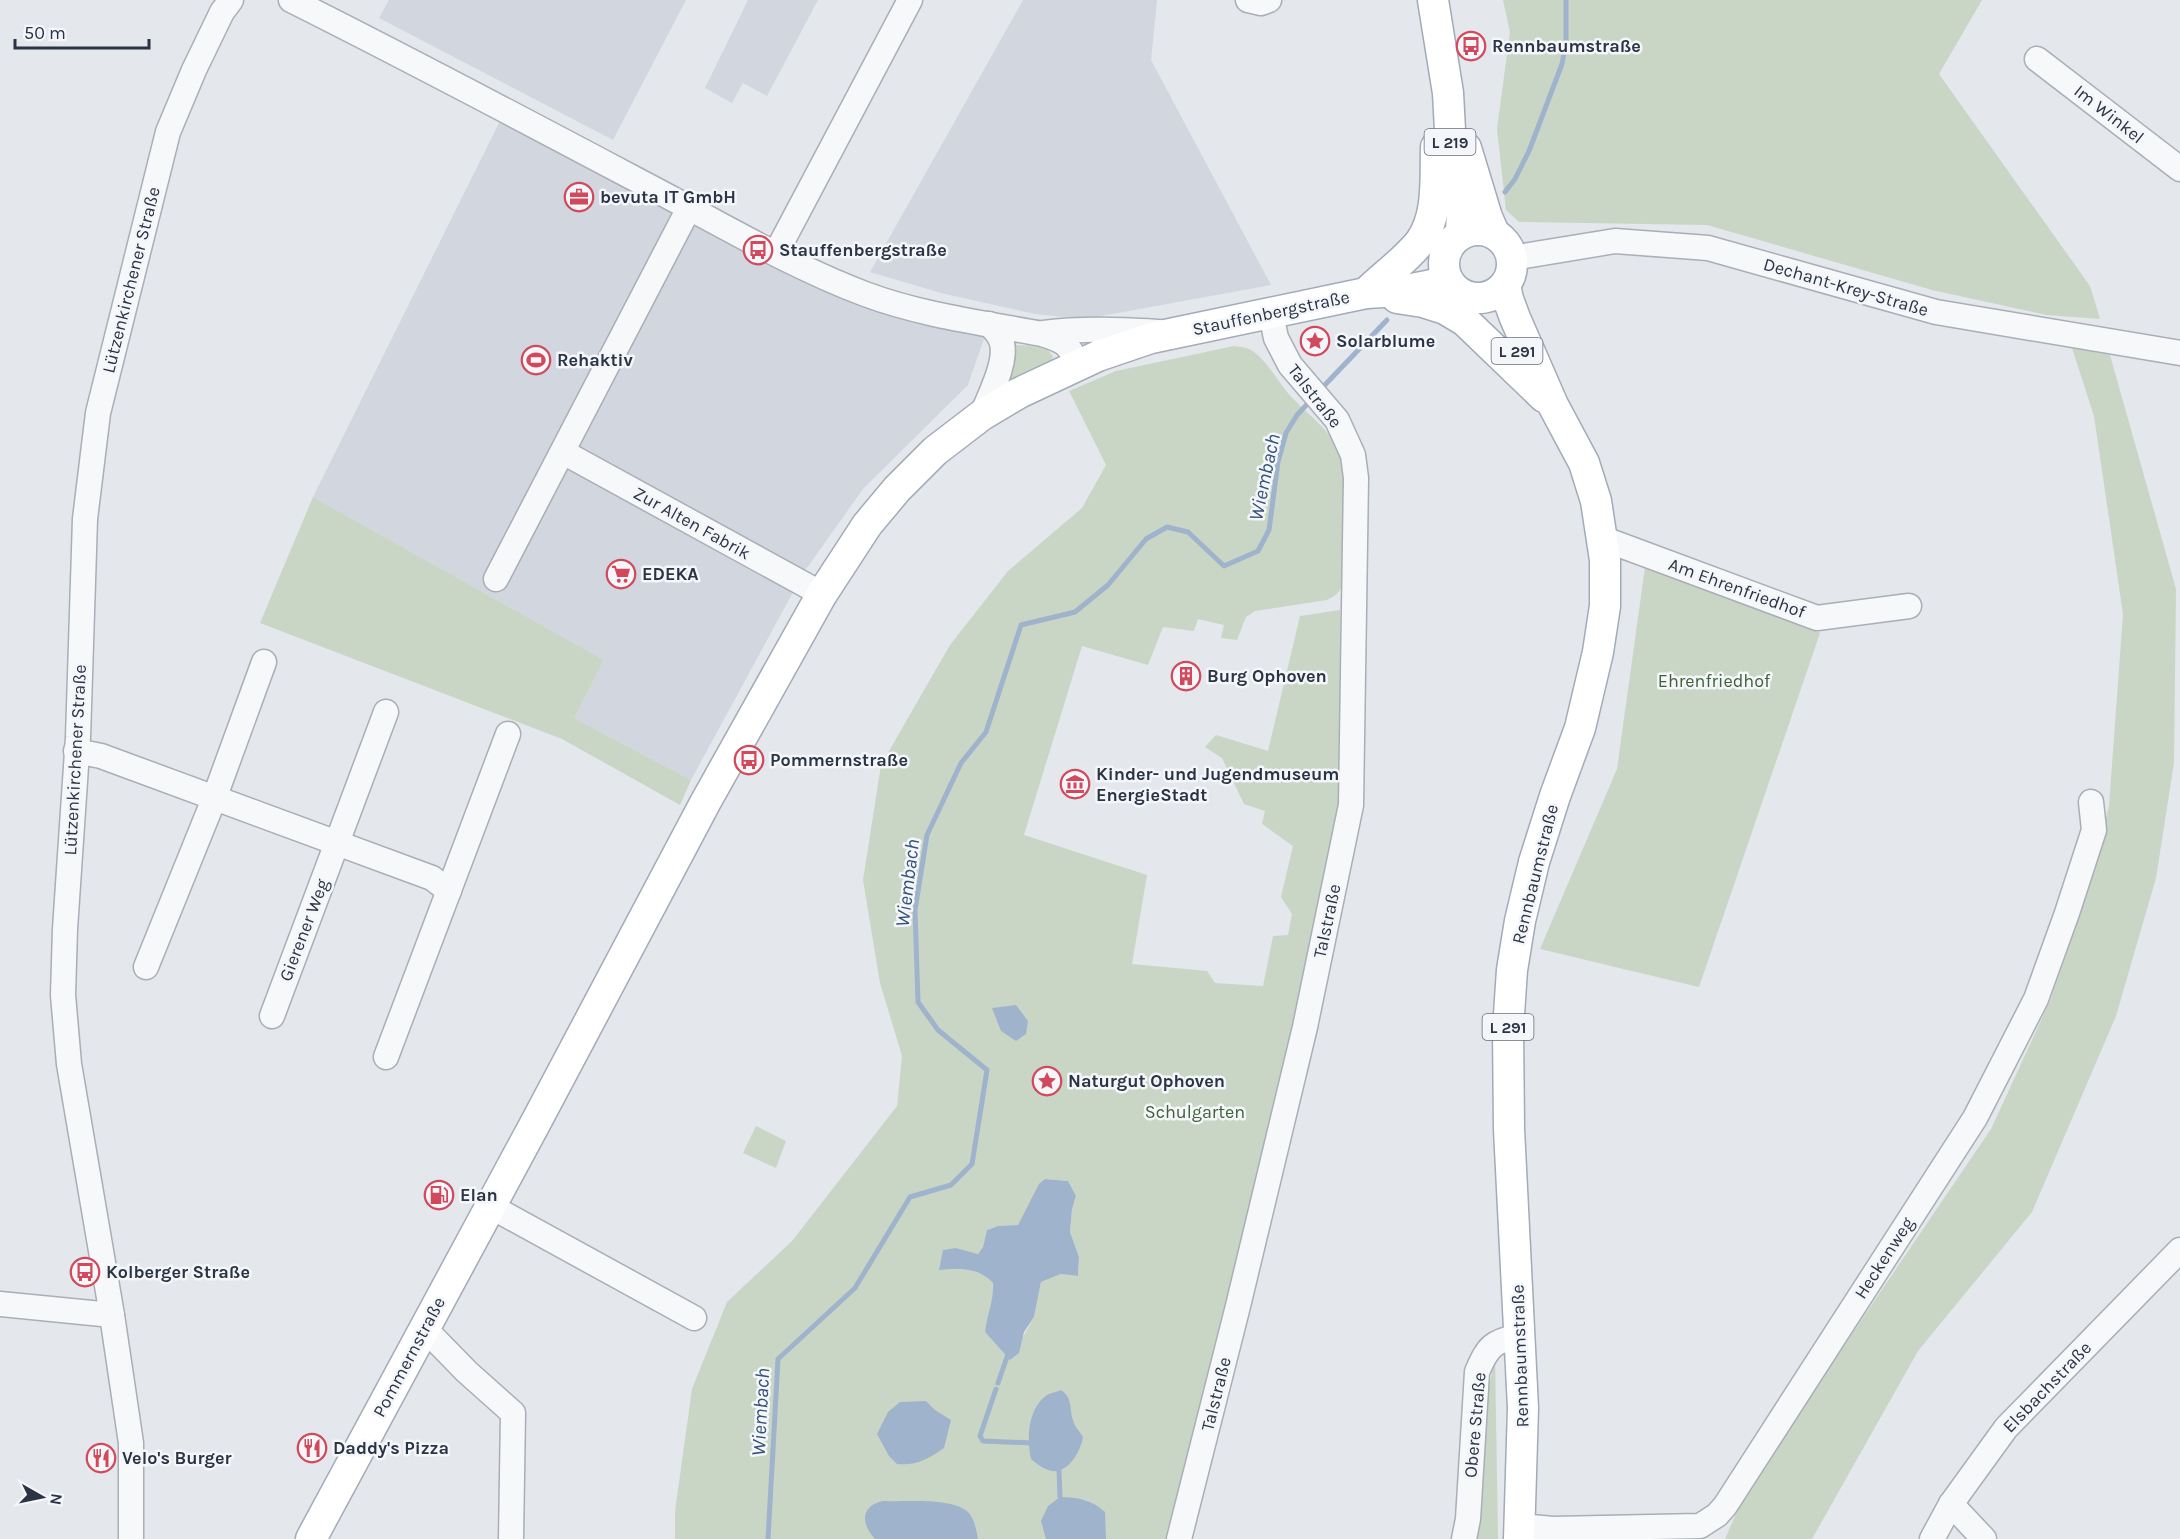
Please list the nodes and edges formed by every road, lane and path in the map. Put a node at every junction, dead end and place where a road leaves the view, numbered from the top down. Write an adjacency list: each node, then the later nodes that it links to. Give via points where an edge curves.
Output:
1 (231, 0): 33 (street, Lützenkirchener Straße, via 194,70 168,132 98,414 85,519)
2 (291, 0): 10 (street, Stauffenbergstraße)
3 (910, 0): 12 (street)
4 (1248, 0): 5 (street)
5 (1269, 0)
6 (1433, 0): 8 (main road, L 219)
7 (2037, 59): 9 (street, Im Winkel)
8 (1448, 93): 11 (main road, L 219); 13 (main road, L 219, via 1452,168 1462,208); 15 (main road, L 219, via 1437,116 1434,199 1427,226 1412,251)
9 (2180, 169)
10 (689, 208): 12 (street, Stauffenbergstraße); 25 (street)
11 (1494, 233): 13 (main road, via 1474,230); 14 (main road, via 1506,243)
12 (776, 253): 18 (street, Stauffenbergstraße, via 866,294)
13 (1452, 258): 15 (main road, Stauffenbergstraße / L 219); 16 (main road, via 1460,294)
14 (1508, 272): 16 (main road, via 1497,293); 21 (street, Dechant-Krey-Straße, via 1615,241 1708,248 1935,312); 23 (main road, Rennbaumstraße / L 291, via 1508,299)
15 (1366, 292): 17 (main road, Stauffenbergstraße / L 219); 23 (main road, via 1446,309 1465,321)
16 (1478, 298): 23 (main road, Rennbaumstraße / L 291, via 1495,315)
17 (1271, 314): 19 (main road, Stauffenbergstraße / L 219); 53 (street, Talstraße, via 1276,338 1286,357 1298,377 1337,420 1353,455 1356,478 1351,805 1302,1038)
18 (989, 324): 20 (street, Stauffenbergstraße); 24 (street, via 1003,344 1002,356)
19 (1176, 332): 20 (street, Stauffenbergstraße, via 1111,329); 22 (main road, Stauffenbergstraße / L 219)
20 (1042, 334): 22 (street, Stauffenbergstraße, via 1062,340)
21 (2180, 353)
22 (1078, 364): 24 (main road, Stauffenbergstraße / L 219)
23 (1553, 405): 26 (main road, Rennbaumstraße / L 291, via 1584,464)
24 (981, 415): 28 (main road, Pommernstraße / L 219, via 935,451 897,489 867,525)
25 (562, 452): 27 (street); 28 (street, Zur Alten Fabrik)
26 (1604, 539): 29 (street, Am Ehrenfriedhof, via 1817,618); 47 (main road, Rennbaumstraße / L 291, via 1606,584 1598,652 1580,728 1534,862 1512,970 1509,1129)
27 (496, 579)
28 (822, 594): 41 (main road, Pommernstraße / L 219, via 705,803)
29 (1909, 606)
30 (264, 662): 34 (street)
31 (386, 712): 36 (street, Gierener Weg)
32 (508, 734): 37 (street)
33 (76, 751): 34 (street, via 101,756); 44 (street, Lützenkirchener Straße, via 63,995 69,1064)
34 (214, 799): 36 (street); 38 (street)
35 (2091, 802): 49 (street, Heckenweg, via 2094,830 2036,999 1975,1118 1725,1506 1700,1526)
36 (337, 845): 37 (street, via 432,878); 39 (street, Gierener Weg)
37 (449, 891): 40 (street)
38 (146, 967)
39 (272, 1016)
40 (386, 1057)
41 (490, 1206): 45 (street); 46 (main road, Pommernstraße / L 219)
42 (2180, 1250): 48 (street, Elsbachstraße, via 2006,1428)
43 (0, 1304): 44 (street)
44 (112, 1315): 50 (street, Lützenkirchener Straße, via 130,1443)
45 (694, 1318)
46 (423, 1328): 51 (main road, Pommernstraße / L 219); 52 (street, via 513,1413)
47 (1521, 1336): 49 (main road, Rennbaumstraße / L 291); 54 (street, Obere Straße, via 1500,1340 1485,1353 1477,1372)
48 (1951, 1504): 55 (street, Elsbachstraße); 56 (street)
49 (1520, 1532)
50 (131, 1539)
51 (311, 1539)
52 (511, 1539)
53 (1179, 1539)
54 (1464, 1539)
55 (1932, 1539)
56 (1984, 1539)

